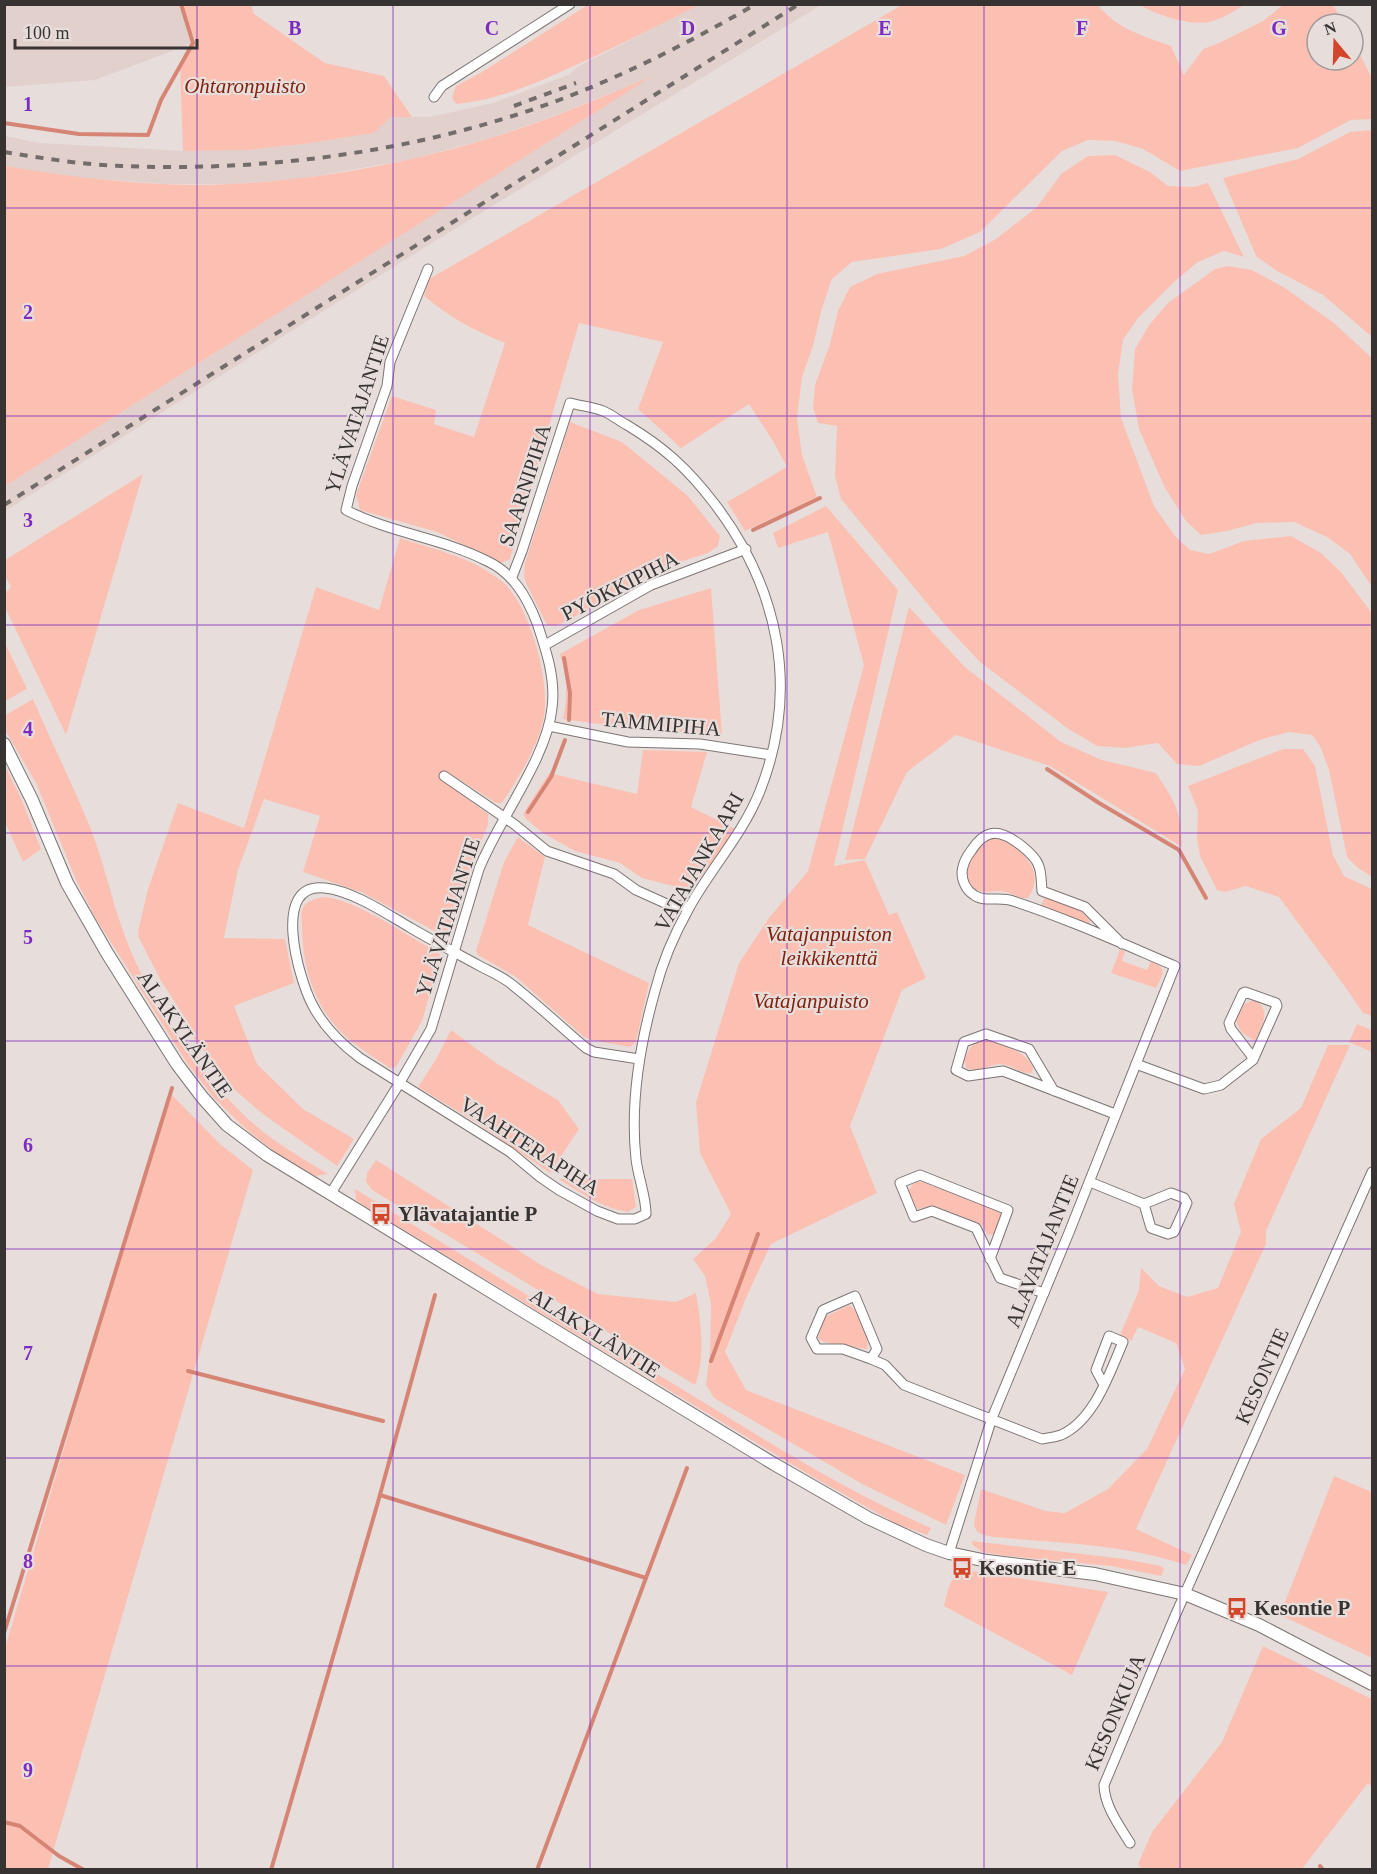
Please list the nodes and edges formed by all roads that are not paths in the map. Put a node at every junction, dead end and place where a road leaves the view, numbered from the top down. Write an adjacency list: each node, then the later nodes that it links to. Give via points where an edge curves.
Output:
1 (570, 4): 2 (street, via 442,86)
2 (434, 97)
3 (428, 269): 6 (street, YLÄVATAJANTIE, via 390,362 387,386 346,510 462,550)
4 (570, 403): 5 (street, VATAJANKAARI, via 603,411 663,448 708,494); 6 (street, SAARNIPIHA)
5 (746, 549): 7 (street, PYÖKKIPIHA, via 651,585); 10 (street, VATAJANKAARI, via 765,590 777,642 780,699)
6 (512, 577): 7 (street, YLÄVATAJANTIE, via 534,615)
7 (545, 645): 8 (street, YLÄVATAJANTIE, via 553,690)
8 (549, 726): 10 (street, TAMMIPIHA, via 628,742 699,744); 12 (street, YLÄVATAJANTIE)
9 (4, 744): 26 (street, ALAKYLÄNTIE, via 78,905 177,1064 214,1111 241,1137)
10 (771, 755): 14 (street, VATAJANKAARI, via 747,818)
11 (444, 776): 12 (street)
12 (504, 817): 14 (street, via 547,851 614,874 636,890 667,904); 17 (street, YLÄVATAJANTIE, via 479,868)
13 (1042, 891): 15 (street); 15 (street, via 1038,864 1030,853 1000,833 983,837 965,860 964,885 973,895 983,900 1004,897); 16 (street, via 1085,907)
14 (689, 907): 18 (street, VATAJANKAARI, via 659,977)
15 (1034, 908): 16 (street)
16 (1122, 944): 20 (street, ALAVATAJANTIE, via 1175,966)
17 (454, 953): 18 (street, VAAHTERAPIHA, via 508,982 586,1048); 21 (street, YLÄVATAJANTIE, via 431,1029); 21 (street, VAAHTERAPIHA, via 384,912 334,889 306,891 295,905 298,966 312,1005 348,1050)
18 (639, 1059): 28 (street, VATAJANKAARI, via 636,1158)
19 (1253, 1060): 19 (street, via 1277,1004 1244,992 1229,1026); 20 (street, via 1210,1089)
20 (1136, 1064): 23 (street, ALAVATAJANTIE)
21 (399, 1084): 26 (street, YLÄVATAJANTIE); 28 (street, VAAHTERAPIHA, via 510,1152 559,1190 603,1214 627,1220)
22 (1054, 1091): 22 (street, via 1003,1071 968,1076 956,1070 964,1042 986,1034 1029,1049); 23 (street)
23 (1115, 1114): 25 (street, ALAVATAJANTIE)
24 (1372, 1172): 35 (street, KESONTIE)
25 (1090, 1182): 27 (street); 30 (street, ALAVATAJANTIE)
26 (331, 1193): 34 (street, ALAKYLÄNTIE, via 826,1495 910,1539)
27 (1144, 1204): 27 (street, via 1171,1193 1187,1203 1173,1232 1168,1234 1151,1228)
28 (646, 1214)
29 (990, 1258): 29 (street, via 976,1228 932,1211 914,1217 900,1183 920,1175 1008,1210); 30 (street, via 1000,1278)
30 (1044, 1293): 33 (street, ALAVATAJANTIE)
31 (871, 1359): 31 (street, via 843,1349 817,1349 811,1338 823,1310 855,1296 876,1349); 33 (street, via 885,1365 904,1385)
32 (1104, 1385): 32 (street, via 1123,1342 1109,1336 1096,1370); 33 (street, via 1094,1404 1060,1436 1042,1438)
33 (992, 1418): 34 (street, ALAVATAJANTIE)
34 (949, 1553): 35 (street, ALAKYLÄNTIE, via 1119,1578)
35 (1185, 1594): 36 (street, ALAKYLÄNTIE, via 1259,1625); 37 (street, KESONKUJA, via 1104,1785 1106,1797)
36 (1372, 1684)
37 (1130, 1843)

